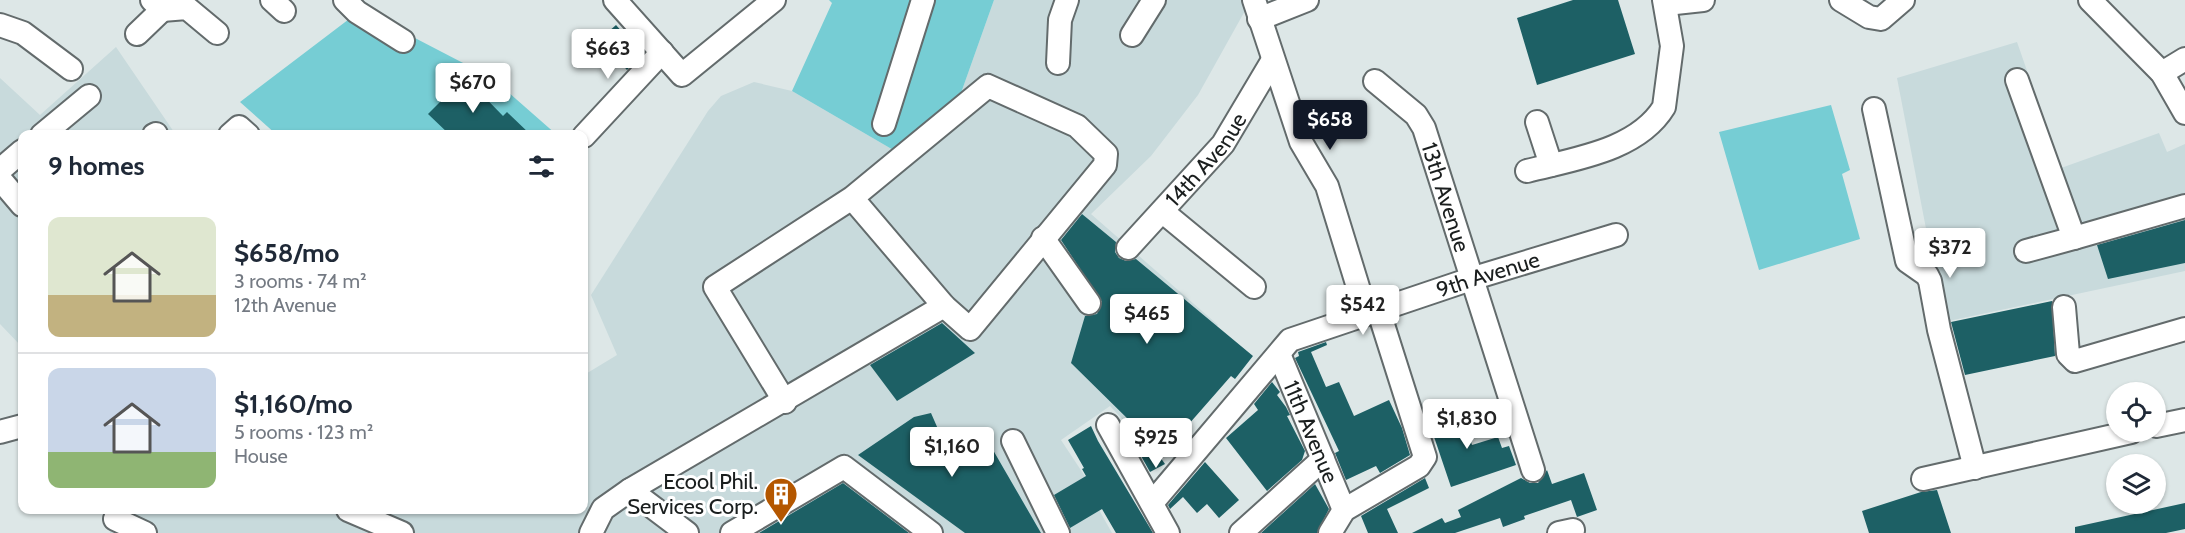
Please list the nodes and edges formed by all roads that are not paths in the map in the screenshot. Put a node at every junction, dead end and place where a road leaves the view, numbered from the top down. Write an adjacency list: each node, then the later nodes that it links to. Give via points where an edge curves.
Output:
1 (345, 0): 19 (street, via 357,12)
2 (615, 0): 20 (street)
3 (774, 0): 20 (street, via 682,75)
4 (923, 0): 32 (street)
5 (1067, 0): 23 (street, via 1060,20)
6 (1154, 0): 18 (street)
7 (1307, 0): 14 (street)
8 (1703, 0): 12 (street)
9 (1841, 0): 10 (street, via 1869,17 1881,19)
10 (1903, 0)
11 (2090, 0): 25 (street)
12 (1665, 2): 36 (street, via 1672,46 1664,107 1659,116 1615,147)
13 (157, 5): 16 (street, via 187,8); 17 (street)
14 (1256, 10): 22 (street)
15 (0, 25): 24 (street, via 23,33)
16 (217, 33)
17 (137, 34)
18 (1132, 35)
19 (404, 40)
20 (662, 52): 34 (street)
21 (2185, 59): 25 (street)
22 (1273, 60): 43 (street, 14th Avenue, via 1223,144); 54 (street, via 1301,142 1327,186)
23 (1058, 63)
24 (71, 69)
25 (2162, 73): 30 (street)
26 (2017, 80): 46 (street)
27 (1375, 81): 49 (street, 13th Avenue, via 1416,115 1424,128)
28 (90, 96): 33 (street)
29 (1874, 109): 66 (street, via 1907,261 1930,281)
30 (2185, 113)
31 (1537, 122): 36 (street)
32 (884, 124)
33 (48, 130)
34 (588, 132)
35 (18, 154): 37 (street)
36 (1551, 165): 38 (street)
37 (0, 170)
38 (1527, 171)
39 (0, 179): 41 (street)
40 (852, 198): 45 (street, via 988,86 1077,126 1106,154 1106,165); 52 (street); 57 (street, via 715,287)
41 (18, 200)
42 (2185, 206): 46 (street)
43 (1164, 212): 47 (street, 14th Avenue); 50 (street)
44 (1616, 235): 49 (street, 9th Avenue)
45 (1043, 238): 51 (street); 52 (street, via 970,329)
46 (2073, 238): 48 (street)
47 (1128, 248)
48 (2026, 251)
49 (1474, 278): 54 (street, 9th Avenue); 67 (street, 13th Avenue)
50 (1254, 287)
51 (1089, 303)
52 (944, 306): 57 (street)
53 (2064, 307): 55 (street, via 2068,354 2075,360)
54 (1372, 311): 56 (street, 9th Avenue, via 1290,340); 71 (street, via 1425,457 1419,466)
55 (2185, 329)
56 (1279, 354): 65 (street, 11th Avenue); 70 (street, 9th Avenue)
57 (785, 402): 69 (street)
58 (2185, 420): 59 (street)
59 (2166, 424)
60 (1108, 425): 70 (street)
61 (18, 427): 62 (street)
62 (0, 432)
63 (2106, 438): 66 (street)
64 (1013, 441): 80 (street)
65 (1323, 459): 71 (street, 11th Avenue); 82 (street)
66 (1975, 468): 68 (street)
67 (1533, 470)
68 (1923, 478)
69 (630, 490): 76 (street, via 603,509); 77 (street)
70 (1152, 503): 81 (street)
71 (1344, 510): 83 (street)
72 (357, 514): 75 (street)
73 (115, 519): 74 (street)
74 (145, 533)
75 (402, 533)
76 (591, 533)
77 (687, 533)
78 (732, 533): 79 (street, via 844,466)
79 (931, 533)
80 (1058, 533)
81 (1168, 533)
82 (1240, 533)
83 (1330, 533)

